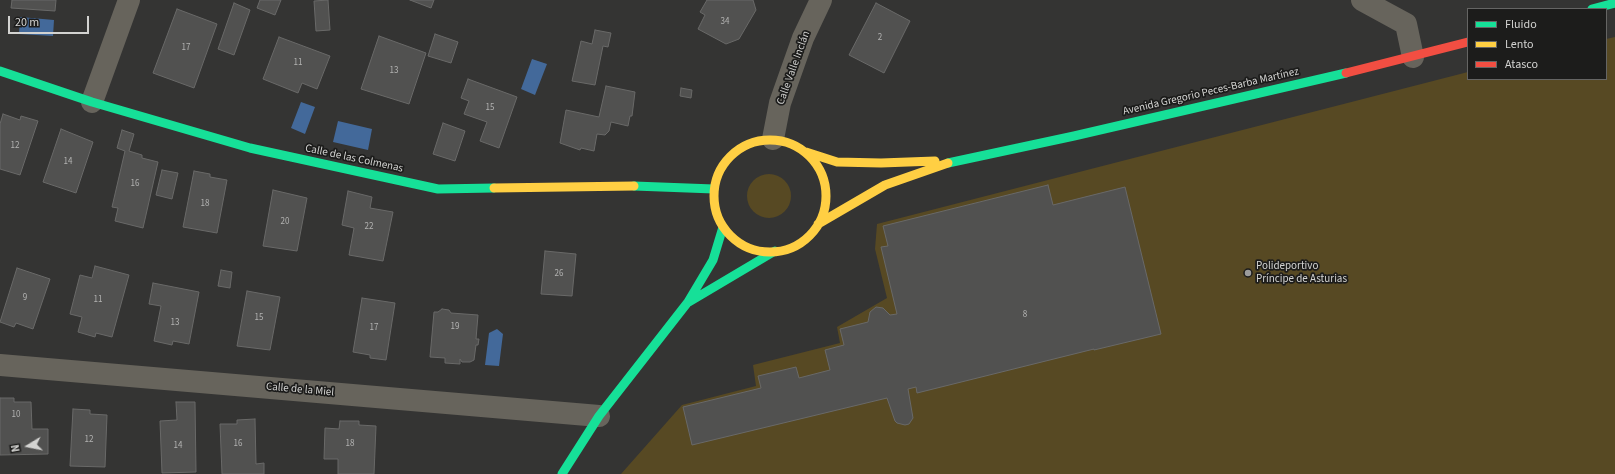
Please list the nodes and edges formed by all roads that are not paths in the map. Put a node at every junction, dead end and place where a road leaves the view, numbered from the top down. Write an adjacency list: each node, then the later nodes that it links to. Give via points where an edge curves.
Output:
1 (129, 0): 9 (street)
2 (821, 0): 10 (street, Calle Valle Inclán, via 780,104)
3 (1362, 0): 7 (street, via 1406,24)
4 (1615, 3): 5 (street)
5 (1596, 8)
6 (1467, 42): 7 (street, Avenida Gregorio Peces-Barba Martínez)
7 (1413, 57): 12 (street, Avenida Gregorio Peces-Barba Martínez, via 1074,136)
8 (0, 71): 9 (street, Calle de las Colmenas)
9 (92, 102): 13 (street, Calle de las Colmenas, via 250,148 438,190 647,186)
10 (773, 139): 11 (street, via 790,143); 13 (street, via 751,143 727,158 718,173)
11 (806, 152): 12 (street, Avenida Gregorio Peces-Barba Martínez, via 838,162); 14 (street, via 816,164 825,189 824,210)
12 (957, 160): 14 (street, Avenida Gregorio Peces-Barba Martínez, via 885,186)
13 (714, 189): 15 (street, via 715,209)
14 (818, 224): 16 (street, via 800,243)
15 (724, 227): 16 (street, via 731,236 751,249); 17 (street, via 713,260)
16 (775, 252): 17 (street)
17 (688, 302): 19 (street)
18 (0, 365): 19 (street, Calle de la Miel)
19 (599, 416): 20 (street)
20 (562, 474)

